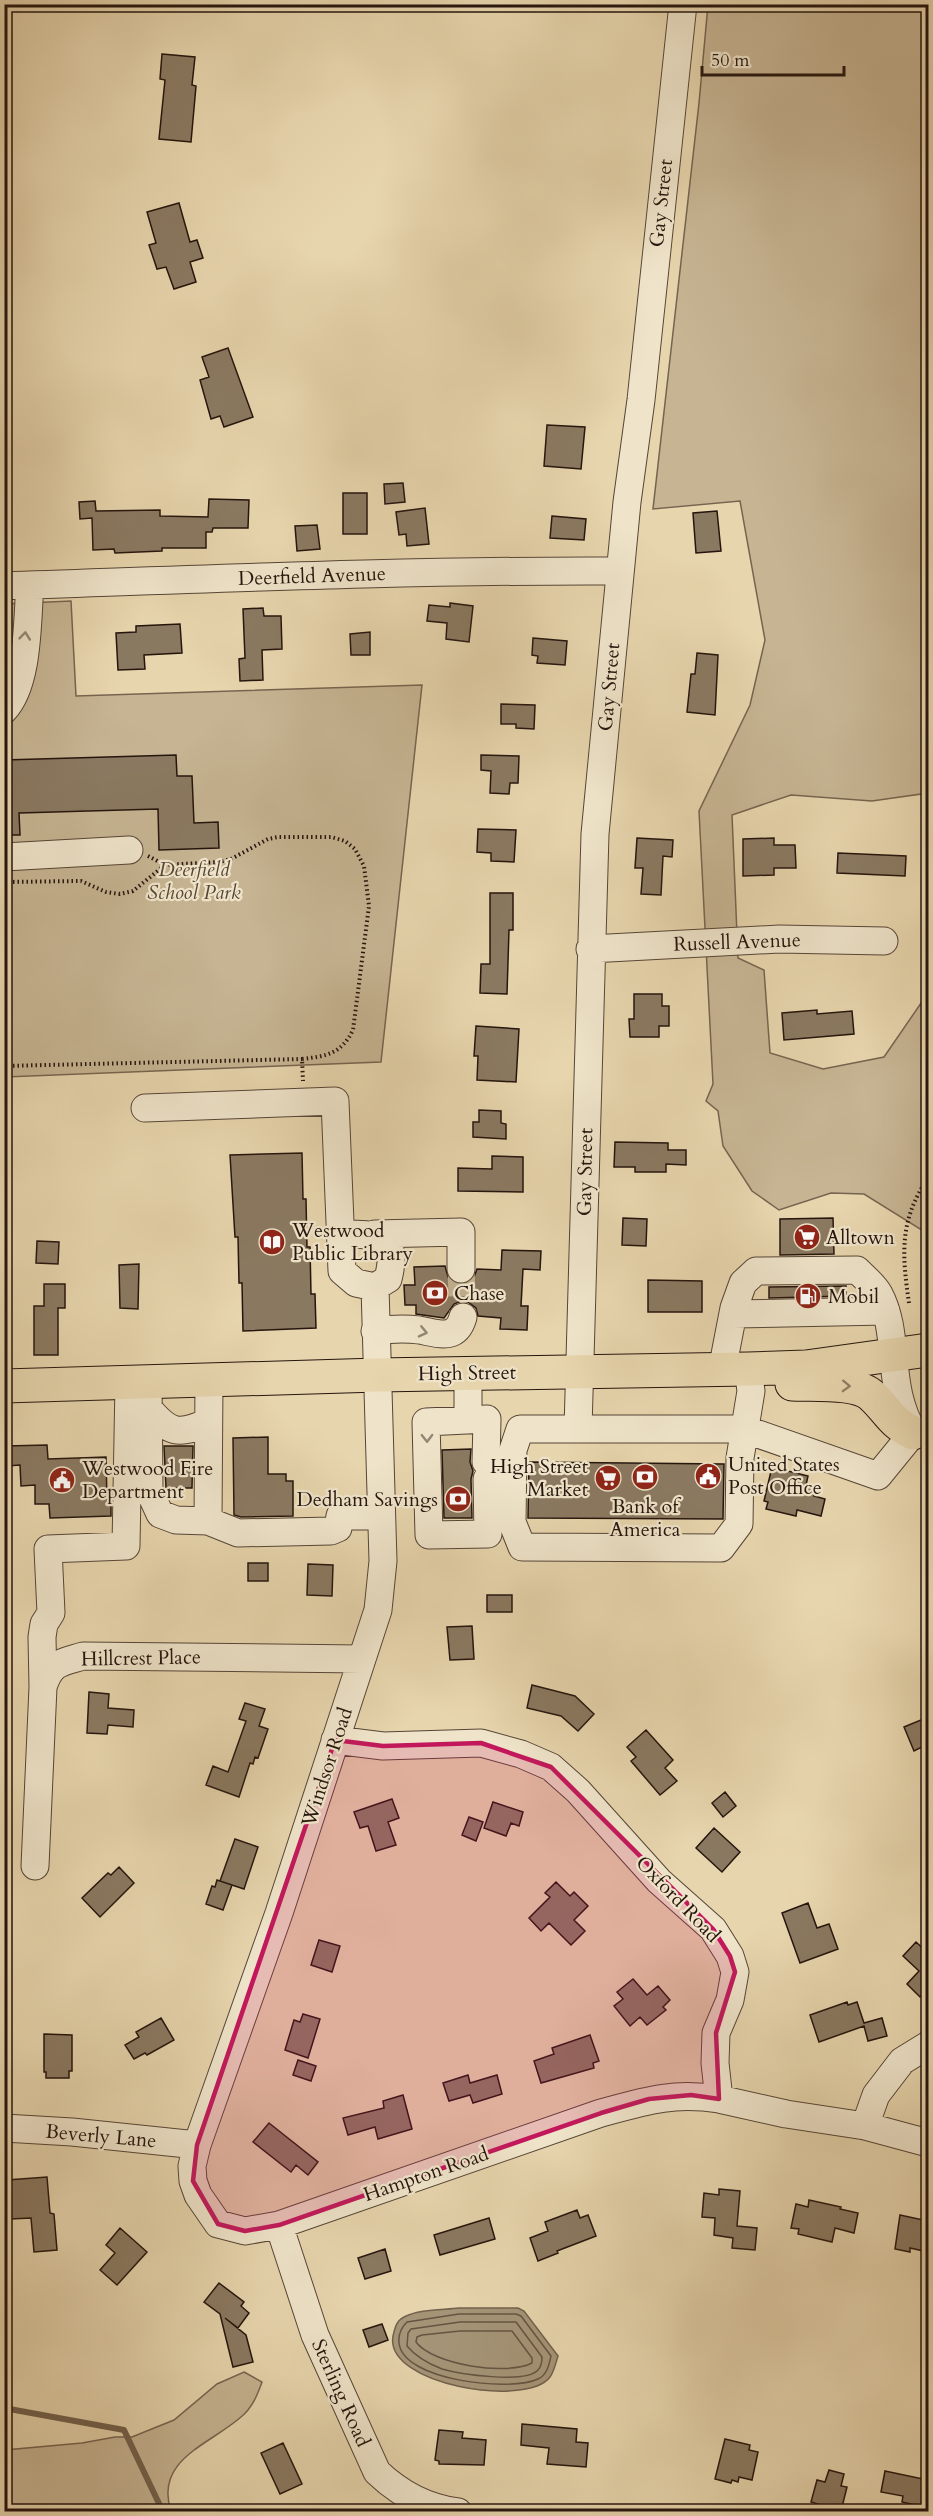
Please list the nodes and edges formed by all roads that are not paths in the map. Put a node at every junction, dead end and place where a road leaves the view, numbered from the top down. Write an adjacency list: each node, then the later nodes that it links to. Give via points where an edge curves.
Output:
1 (683, 4): 2 (street, Gay Street)
2 (620, 571): 3 (street, Deerfield Avenue); 8 (street, Gay Street, via 595,834)
3 (17, 585): 4 (street, one-way to 3, via 12,703 21,678)
4 (4, 710)
5 (129, 850): 6 (street)
6 (4, 857)
7 (884, 941): 8 (street, Russell Avenue, via 779,939)
8 (590, 949): 21 (street, Gay Street)
9 (146, 1108): 10 (street, via 335,1101)
10 (340, 1234): 11 (street); 13 (street, via 342,1271 356,1283)
11 (375, 1234): 12 (street, via 461,1232); 13 (street, via 389,1246 392,1261 388,1279)
12 (461, 1269)
13 (375, 1287): 17 (street, Windsor Road)
14 (898, 1310): 15 (street); 15 (street, via 857,1270 756,1271 742,1283); 19 (street)
15 (733, 1314): 20 (street)
16 (463, 1317): 17 (street, one-way to 16, via 395,1328 436,1335 451,1333)
17 (375, 1331): 23 (street, Windsor Road)
18 (928, 1350): 19 (main road, High Street)
19 (892, 1356): 20 (main road, High Street, via 807,1367); 31 (street, via 904,1417)
20 (735, 1370): 21 (main road, High Street); 30 (street, via 751,1392); 31 (main road, one-way to 31, via 771,1381 856,1387 871,1395 891,1419)
21 (582, 1372): 22 (main road, High Street); 29 (street, Gay Street)
22 (468, 1373): 23 (main road, High Street); 28 (street)
23 (378, 1375): 24 (main road, High Street); 32 (street, Windsor Road)
24 (209, 1381): 26 (main road, High Street); 27 (street)
25 (4, 1386): 26 (main road, High Street)
26 (141, 1391): 27 (street, via 168,1428 181,1432); 33 (street, via 152,1500 160,1514 176,1520); 36 (street, via 126,1546 48,1549 51,1613 42,1637)
27 (208, 1422): 33 (street)
28 (478, 1426): 34 (street); 34 (street, via 497,1446 500,1510); 34 (street, one-way to 34, via 426,1422 429,1535 488,1534)
29 (578, 1429): 30 (street); 30 (street, via 520,1429 513,1450 512,1522 522,1547 721,1548 739,1524)
30 (744, 1429): 31 (street, via 878,1476)
31 (921, 1436)
32 (381, 1516): 33 (street, via 340,1516 338,1528 331,1531 238,1533); 35 (street, Windsor Road, via 383,1561 378,1610)
33 (208, 1521)
34 (488, 1526)
35 (362, 1659): 36 (street, Hillcrest Place, via 83,1656 59,1663 48,1671); 37 (street, Windsor Road)
36 (43, 1687): 38 (street)
37 (335, 1740): 40 (street, Oxford Road, via 383,1746 481,1743 551,1767 578,1791 659,1881 713,1929 730,1956 735,1972 730,2000 716,2033); 44 (street, Windsor Road)
38 (35, 1866)
39 (928, 2045): 41 (street, via 902,2061 876,2096)
40 (719, 2099): 41 (street); 45 (street, Hampton Road, via 691,2095 649,2099)
41 (865, 2126): 43 (street)
42 (4, 2128): 44 (street, Beverly Lane)
43 (928, 2143)
44 (197, 2145): 45 (street, Hampton Road, via 193,2181 218,2224 245,2231)
45 (279, 2225): 46 (street, Sterling Road, via 315,2335 377,2472 415,2500)
46 (458, 2511)

